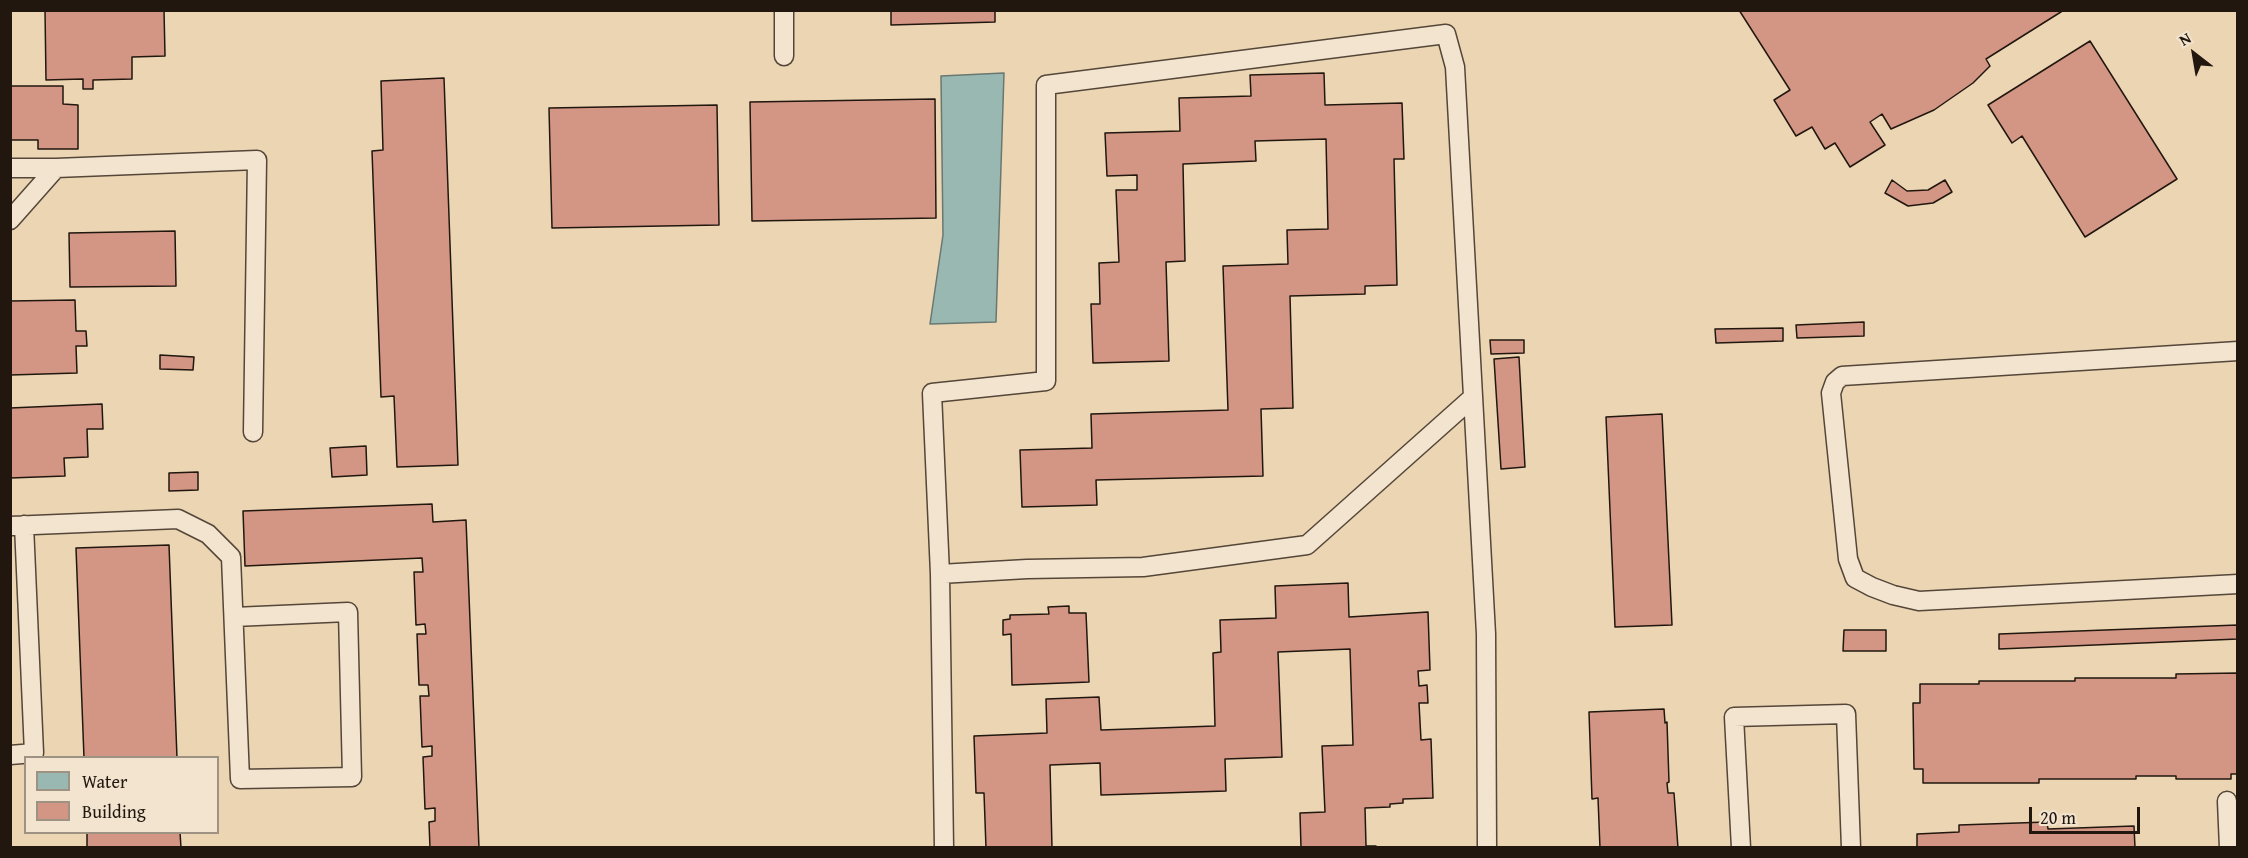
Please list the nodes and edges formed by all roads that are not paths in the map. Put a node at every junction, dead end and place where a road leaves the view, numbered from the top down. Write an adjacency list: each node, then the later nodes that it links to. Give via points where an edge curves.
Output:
1 (784, 10): 2 (lane)
2 (784, 56)
3 (10, 168): 4 (lane)
4 (56, 168): 5 (lane); 8 (lane, via 257,160)
5 (10, 220)
6 (2238, 351): 11 (lane, via 1842,376 1831,393 1848,559 1856,578 1893,595 1919,601)
7 (1472, 398): 10 (lane, via 1307,545 1143,567); 10 (lane, via 1455,67 1446,34 1046,85 1046,381 932,393); 17 (lane, via 1486,634)
8 (253, 432)
9 (17, 525): 12 (lane, via 178,519 208,534 231,557); 14 (lane)
10 (940, 574): 16 (lane)
11 (2238, 584)
12 (234, 617): 12 (lane, via 240,779 352,777 348,612)
13 (10, 755): 14 (lane)
14 (34, 755)
15 (2227, 801): 20 (lane)
16 (944, 848)
17 (1487, 848)
18 (1741, 848): 19 (lane, via 1734,717 1846,714)
19 (1851, 848)
20 (2229, 848)

